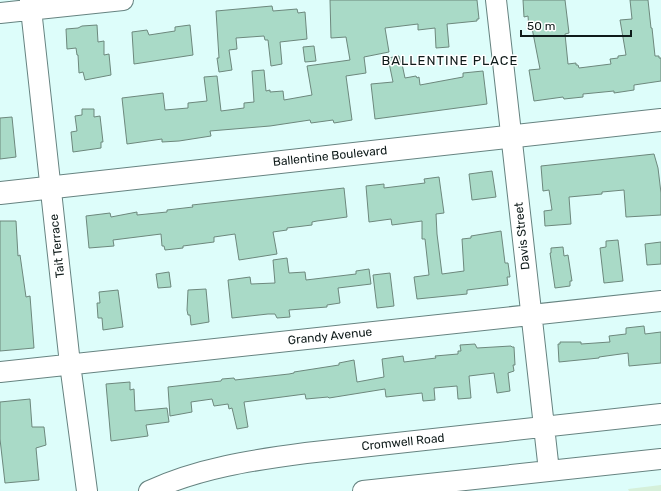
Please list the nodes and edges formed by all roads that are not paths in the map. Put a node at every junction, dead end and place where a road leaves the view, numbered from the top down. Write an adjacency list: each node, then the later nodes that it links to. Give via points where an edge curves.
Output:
1 (123, 0): 3 (street)
2 (496, 0): 6 (street, Davis Street)
3 (31, 5): 4 (street); 7 (street, Tait Terrace)
4 (0, 13)
5 (661, 120): 6 (main road, Ballentine Boulevard)
6 (512, 136): 7 (main road, Ballentine Boulevard); 10 (street, Davis Street)
7 (51, 187): 8 (main road, Ballentine Boulevard); 11 (street, Tait Terrace)
8 (0, 193)
9 (661, 301): 10 (street, Grandy Avenue)
10 (531, 314): 11 (street, Grandy Avenue); 14 (street, Davis Street)
11 (70, 364): 12 (street, Grandy Avenue); 17 (street, Tait Terrace)
12 (0, 372)
13 (661, 414): 14 (street, Cromwell Road)
14 (544, 427): 16 (street, Davis Street); 18 (street, Cromwell Road, via 252,460 208,470)
15 (661, 459): 16 (street)
16 (549, 471): 19 (street)
17 (87, 491)
18 (149, 491)
19 (363, 491)

